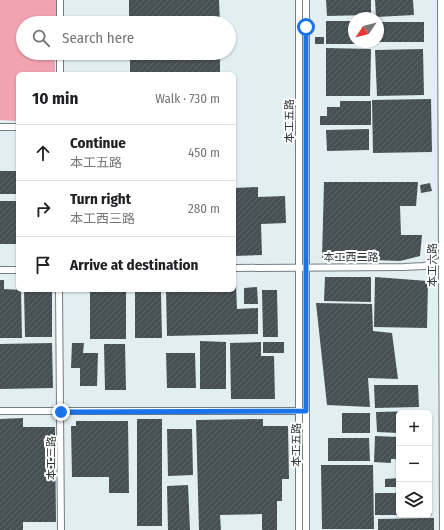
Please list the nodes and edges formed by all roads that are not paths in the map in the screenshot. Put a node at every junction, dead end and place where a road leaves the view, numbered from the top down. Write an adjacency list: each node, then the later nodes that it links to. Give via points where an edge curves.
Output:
1 (60, 0): 5 (street)
2 (299, 0): 12 (street, 本工五路)
3 (306, 0): 12 (street, 本工五路)
4 (441, 0): 10 (street, 本工六路)
5 (60, 16)
6 (60, 60): 7 (street)
7 (60, 72)
8 (0, 127): 9 (street)
9 (16, 127)
10 (443, 261): 12 (street, 本工西二路, via 424,266); 22 (street, 本工六路)
11 (236, 268): 12 (street, 本工西二路)
12 (303, 268): 17 (street, 本工五路)
13 (0, 270): 14 (street)
14 (16, 270)
15 (59, 292): 18 (street, 本工三路)
16 (0, 411): 18 (street)
17 (303, 411): 18 (street); 20 (street, 本工五路); 21 (street, 本工五路)
18 (61, 412): 19 (street, 本工三路)
19 (61, 530)
20 (300, 530)
21 (306, 530)
22 (443, 530)

